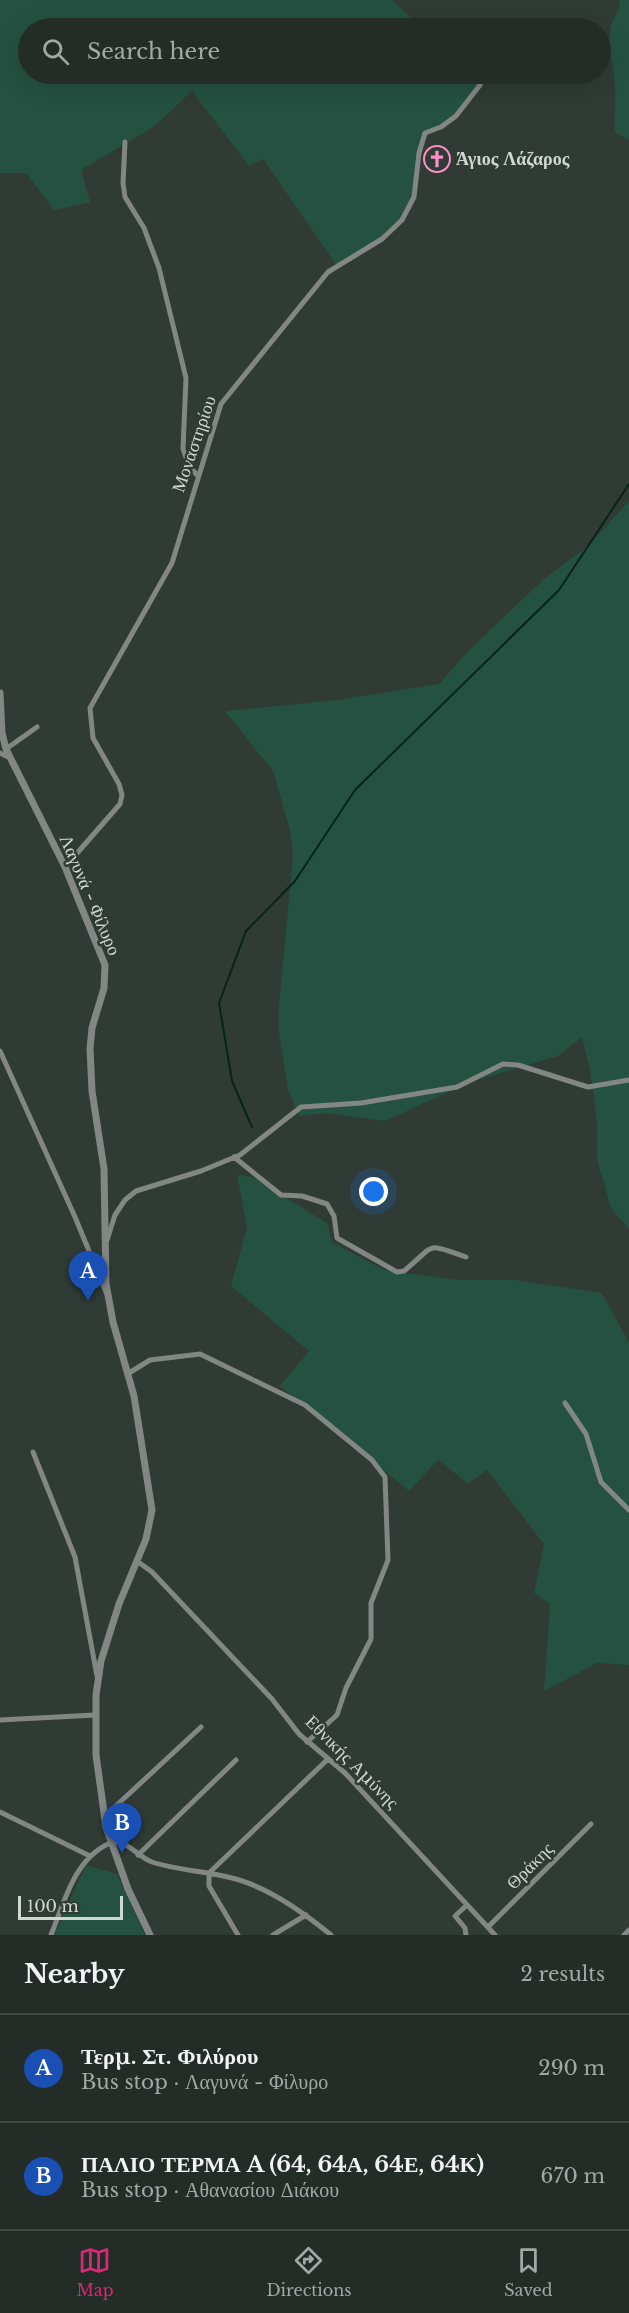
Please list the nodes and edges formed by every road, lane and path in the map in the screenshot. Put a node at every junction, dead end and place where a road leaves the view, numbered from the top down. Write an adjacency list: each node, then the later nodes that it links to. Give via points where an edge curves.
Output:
1 (480, 85): 3 (street, Μοναστηρίου, via 456,116 425,133 414,197 402,220 382,239 328,272 227,394)
2 (125, 142): 3 (street, via 125,197 144,228 159,268 186,378 183,450)
3 (197, 475): 7 (street, Μοναστηρίου, via 165,578 90,708 93,738 119,784 120,804)
4 (0, 693): 6 (street, Λαγυνά - Φίλυρο)
5 (37, 727): 6 (street)
6 (3, 751): 7 (street, Λαγυνά - Φίλυρο)
7 (65, 867): 11 (street, Λαγυνά - Φίλυρο, via 105,965 104,988 90,1049 104,1169)
8 (0, 1051): 13 (street)
9 (629, 1080): 10 (street, via 588,1087 503,1064 457,1087 361,1103 301,1107 257,1145)
10 (234, 1157): 11 (street, via 136,1191 115,1215); 12 (street, via 281,1195 302,1196 327,1204 334,1216 337,1238 397,1272 404,1271 430,1247 440,1246)
11 (105, 1244): 13 (street, Λαγυνά - Φίλυρο)
12 (466, 1257)
13 (108, 1296): 14 (street, Λαγυνά - Φίλυρο)
14 (129, 1372): 18 (street, Λαγυνά - Φίλυρο, via 152,1510); 23 (street, via 150,1360 200,1354 305,1405 372,1460 385,1478 388,1560 371,1603 371,1639 337,1715)
15 (565, 1403): 17 (street, via 586,1434 601,1482)
16 (33, 1452): 19 (street, via 75,1557)
17 (629, 1510)
18 (137, 1561): 19 (street, Λαγυνά - Φίλυρο, via 108,1637); 23 (street, Εθνικής Αμύνης, via 233,1657)
19 (98, 1680): 20 (street, Λαγυνά - Φίλυρο)
20 (95, 1716): 21 (street); 27 (street, Λαγυνά - Φίλυρο)
21 (0, 1720)
22 (201, 1727): 27 (street)
23 (307, 1742): 24 (street, Εθνικής Αμύνης)
24 (328, 1759): 32 (street); 33 (street, Εθνικής Αμύνης)
25 (236, 1760): 30 (street)
26 (0, 1812): 31 (street)
27 (104, 1817): 29 (street, Λαγυνά - Φίλυρο)
28 (591, 1824): 35 (street, Θράκης)
29 (111, 1843): 30 (street, via 124,1844); 31 (street); 38 (street, Λαγυνά - Φίλυρο)
30 (138, 1855): 32 (street, via 157,1864)
31 (90, 1856): 37 (street, via 78,1873)
32 (209, 1874): 34 (street, via 247,1882); 39 (street, via 208,1886)
33 (467, 1905): 35 (street, Εθνικής Αμύνης); 42 (street, via 455,1916)
34 (306, 1915): 40 (street); 41 (street)
35 (488, 1928): 43 (street, Εθνικής Αμύνης)
36 (629, 1930): 44 (street)
37 (51, 1935)
38 (150, 1935)
39 (238, 1935)
40 (273, 1935)
41 (331, 1935)
42 (466, 1935)
43 (495, 1935)
44 (624, 1935)

